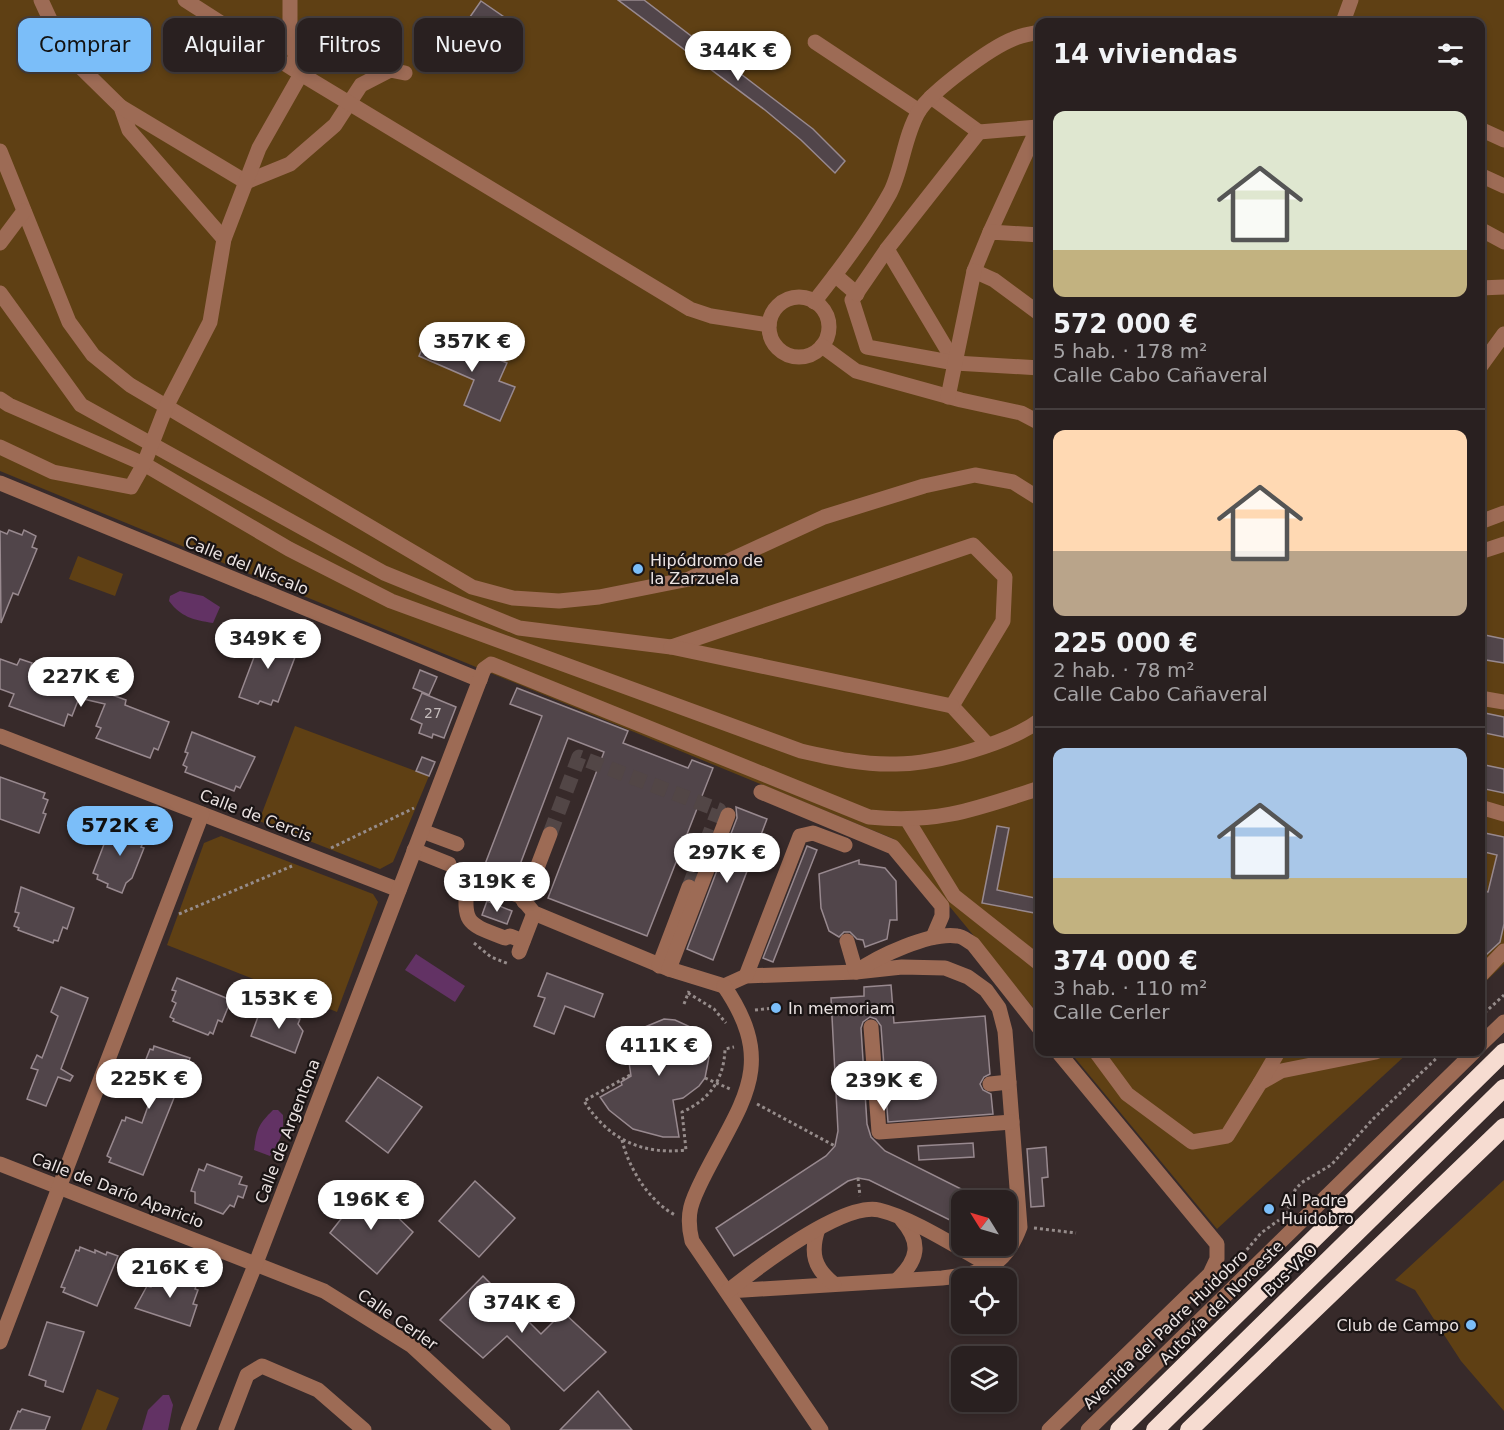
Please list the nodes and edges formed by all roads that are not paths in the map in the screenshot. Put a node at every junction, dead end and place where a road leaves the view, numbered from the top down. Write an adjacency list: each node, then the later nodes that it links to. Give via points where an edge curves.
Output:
1 (41, 0): 11 (street, via 65,52)
2 (185, 0): 8 (street)
3 (290, 0): 8 (street, via 290,39)
4 (1351, 0): 5 (street)
5 (1344, 18)
6 (1035, 33): 10 (street, via 1013,39 975,62)
7 (815, 42): 12 (street)
8 (301, 74): 20 (street, via 259,148); 38 (street, via 690,309)
9 (405, 74): 20 (street, via 390,70 361,85 335,124 290,164)
10 (931, 97): 12 (street); 15 (street)
11 (121, 107): 20 (street); 26 (street, via 129,130)
12 (919, 111): 31 (street, via 902,149 891,191)
13 (1035, 127): 15 (street)
14 (1485, 131): 17 (street)
15 (979, 132): 29 (street)
16 (1035, 136): 23 (street)
17 (1504, 140)
18 (0, 151): 22 (street)
19 (1485, 177): 21 (street)
20 (246, 182): 26 (street)
21 (1504, 186)
22 (24, 211): 28 (street); 50 (street, via 69,322 93,355)
23 (990, 232): 25 (street); 30 (street)
24 (1485, 232): 27 (street)
25 (1035, 235)
26 (224, 239): 50 (street, via 210,322)
27 (1504, 242)
28 (0, 243)
29 (887, 249): 35 (street); 45 (street)
30 (974, 271): 37 (street, via 994,280); 45 (street)
31 (835, 275): 35 (street); 36 (street)
32 (1504, 287): 33 (street)
33 (1485, 288)
34 (0, 293): 52 (street, via 81,405)
35 (857, 294): 41 (street, via 852,300)
36 (814, 302): 38 (street, via 794,298 785,301 771,315); 40 (street, via 827,317 827,337)
37 (1035, 310)
38 (769, 325): 40 (street, via 770,336 783,353 804,357)
39 (1504, 334): 42 (street)
40 (822, 346): 47 (street)
41 (867, 347): 45 (street); 47 (street)
42 (1485, 358)
43 (1485, 360): 44 (street)
44 (1504, 361)
45 (955, 363): 46 (street); 48 (street)
46 (1035, 368)
47 (856, 371): 48 (street)
48 (948, 397): 51 (street, via 1021,413)
49 (0, 399): 54 (street)
50 (166, 407): 52 (street); 56 (street, via 472,587 513,598 559,602 689,579 824,517 924,486 975,475 1012,482)
51 (1035, 420)
52 (152, 444): 54 (street); 61 (street, via 384,573 519,628)
53 (0, 447): 54 (street, via 53,472 131,487)
54 (144, 464): 68 (street, via 289,549 391,601 801,751 855,762 898,764)
55 (0, 483): 62 (street, Calle del Níscalo)
56 (1035, 496)
57 (1504, 513): 58 (street)
58 (1485, 520)
59 (1504, 544): 60 (street)
60 (1485, 550)
61 (670, 647): 65 (street); 65 (street, via 973,545 1005,577 1003,621)
62 (480, 680): 75 (street, via 491,664 869,817); 76 (street, Calle de Argentona)
63 (1485, 699): 64 (street)
64 (1504, 702)
65 (952, 706): 68 (street)
66 (1035, 724): 68 (street)
67 (0, 736): 72 (street, Calle de Cercis)
68 (988, 745)
69 (1035, 790): 75 (street, via 961,814)
70 (760, 792): 85 (street, via 893,847 942,906)
71 (1485, 808): 73 (street)
72 (202, 814): 83 (street, Calle de Cercis); 111 (street)
73 (1504, 814)
74 (728, 815): 89 (street)
75 (908, 821): 88 (street, via 954,896)
76 (422, 831): 78 (street); 80 (street, Calle de Argentona)
77 (550, 834): 84 (street)
78 (457, 844)
79 (845, 845): 92 (street, via 813,833 800,836)
80 (414, 850): 81 (street); 83 (street, Calle de Argentona)
81 (449, 864)
82 (689, 887): 89 (street)
83 (399, 890): 114 (street, Calle de Argentona)
84 (529, 908): 84 (street, via 517,943 507,931 478,920 471,922 465,913 467,881 477,880 519,896); 89 (street)
85 (933, 937): 91 (street); 95 (street, via 959,935 973,944)
86 (848, 941): 91 (street)
87 (1504, 951): 90 (street)
88 (1035, 960)
89 (664, 968): 93 (street)
90 (1485, 971)
91 (856, 972): 92 (street); 104 (street, via 945,968 968,977 986,990 999,1008)
92 (746, 976): 93 (street)
93 (724, 986): 118 (street, via 748,1029 752,1064 692,1199 687,1222 692,1241)
94 (1504, 1022): 97 (street)
95 (1035, 1023)
96 (871, 1027): 108 (street, via 879,1132)
97 (1485, 1040)
98 (1504, 1052): 127 (highway, Autovía del Noroeste)
99 (1061, 1056): 125 (street, via 1217,1244 1217,1259 1210,1274)
100 (1099, 1056): 105 (street, via 1127,1094 1192,1142 1227,1136)
101 (1276, 1056): 105 (street)
102 (1356, 1056): 105 (street, via 1281,1071)
103 (1470, 1056): 126 (street, Avenida del Padre Huidobro)
104 (1009, 1082): 106 (street); 108 (street)
105 (1260, 1083)
106 (990, 1084)
107 (1504, 1088): 128 (highway, Bus-VAO)
108 (1012, 1122): 115 (street, via 1020,1227 1014,1243)
109 (1504, 1127): 129 (highway)
110 (0, 1164): 111 (street, Calle de Darío Aparicio)
111 (59, 1187): 114 (street, Calle de Darío Aparicio); 119 (street)
112 (901, 1218): 113 (street, via 877,1210 861,1210); 115 (street); 116 (street, via 912,1232 916,1250 910,1268)
113 (818, 1229): 117 (street, via 813,1244 814,1260 821,1274); 118 (street)
114 (256, 1263): 120 (street, Calle de Argentona); 123 (street, Calle Cerler, via 324,1291 412,1346)
115 (993, 1267): 116 (street, via 970,1275)
116 (897, 1280): 117 (street)
117 (834, 1284): 118 (street)
118 (728, 1291): 124 (street)
119 (0, 1342)
120 (194, 1429)
121 (226, 1430): 122 (street, via 247,1375 262,1366 318,1390)
122 (364, 1430)
123 (503, 1430)
124 (821, 1430)
125 (1049, 1430)
126 (1088, 1430)
127 (1119, 1430)
128 (1155, 1430)
129 (1189, 1430)

